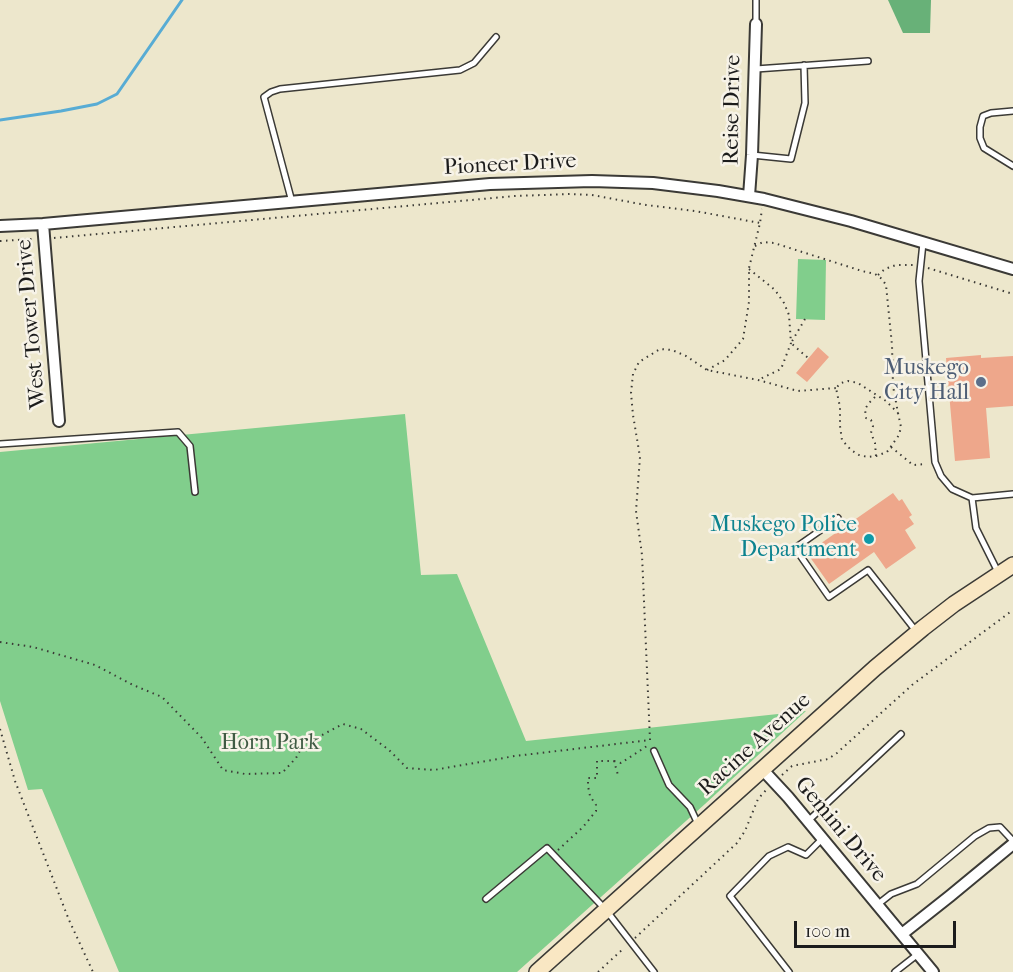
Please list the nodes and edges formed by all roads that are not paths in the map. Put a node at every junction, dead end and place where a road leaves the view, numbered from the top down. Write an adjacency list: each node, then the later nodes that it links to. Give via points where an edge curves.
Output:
1 (756, 0): 2 (lane)
2 (756, 24): 6 (street, Reise Drive)
3 (496, 37): 11 (lane, via 474,63 460,70 280,89 264,97)
4 (868, 61): 5 (lane)
5 (804, 65): 6 (lane); 8 (lane, via 805,103 791,159)
6 (754, 69): 8 (street, Reise Drive)
7 (1013, 111): 9 (lane, via 983,116 980,138 984,148)
8 (752, 155): 10 (street, Reise Drive)
9 (1013, 166)
10 (749, 196): 11 (street, Pioneer Drive, via 653,183 560,181); 14 (street, Pioneer Drive)
11 (292, 202): 12 (street, Pioneer Drive)
12 (43, 224): 13 (street, Pioneer Drive); 16 (street, West Tower Drive)
13 (0, 226)
14 (923, 243): 15 (street, Pioneer Drive); 20 (lane, via 919,281 935,462 952,489)
15 (1013, 269)
16 (59, 420)
17 (0, 444): 18 (lane, via 178,432 190,446)
18 (195, 492)
19 (1013, 494): 20 (lane)
20 (972, 498): 23 (lane, via 976,528)
21 (838, 518): 24 (lane, via 795,548 808,568 829,597 868,570)
22 (1013, 565): 23 (main road, Racine Avenue)
23 (999, 573): 24 (main road, Racine Avenue)
24 (917, 632): 27 (main road, Racine Avenue)
25 (901, 734): 28 (lane)
26 (654, 751): 29 (lane, via 669,785 690,807)
27 (762, 769): 28 (street, Gemini Drive); 29 (main road, Racine Avenue)
28 (808, 821): 30 (street, Gemini Drive)
29 (699, 825): 34 (main road, Racine Avenue)
30 (822, 839): 33 (street, Gemini Drive); 39 (lane, via 806,855 788,847 769,856 730,896)
31 (1013, 843): 33 (lane, via 1000,827 989,828 917,885 891,894); 35 (street)
32 (486, 899): 34 (lane, via 548,848)
33 (877, 905): 35 (street, Gemini Drive)
34 (606, 910): 37 (main road, Racine Avenue); 38 (lane)
35 (902, 934): 36 (street, Gemini Drive)
36 (918, 954): 40 (lane); 41 (street, Gemini Drive)
37 (537, 972)
38 (654, 972)
39 (789, 972)
40 (895, 972)
41 (933, 972)

